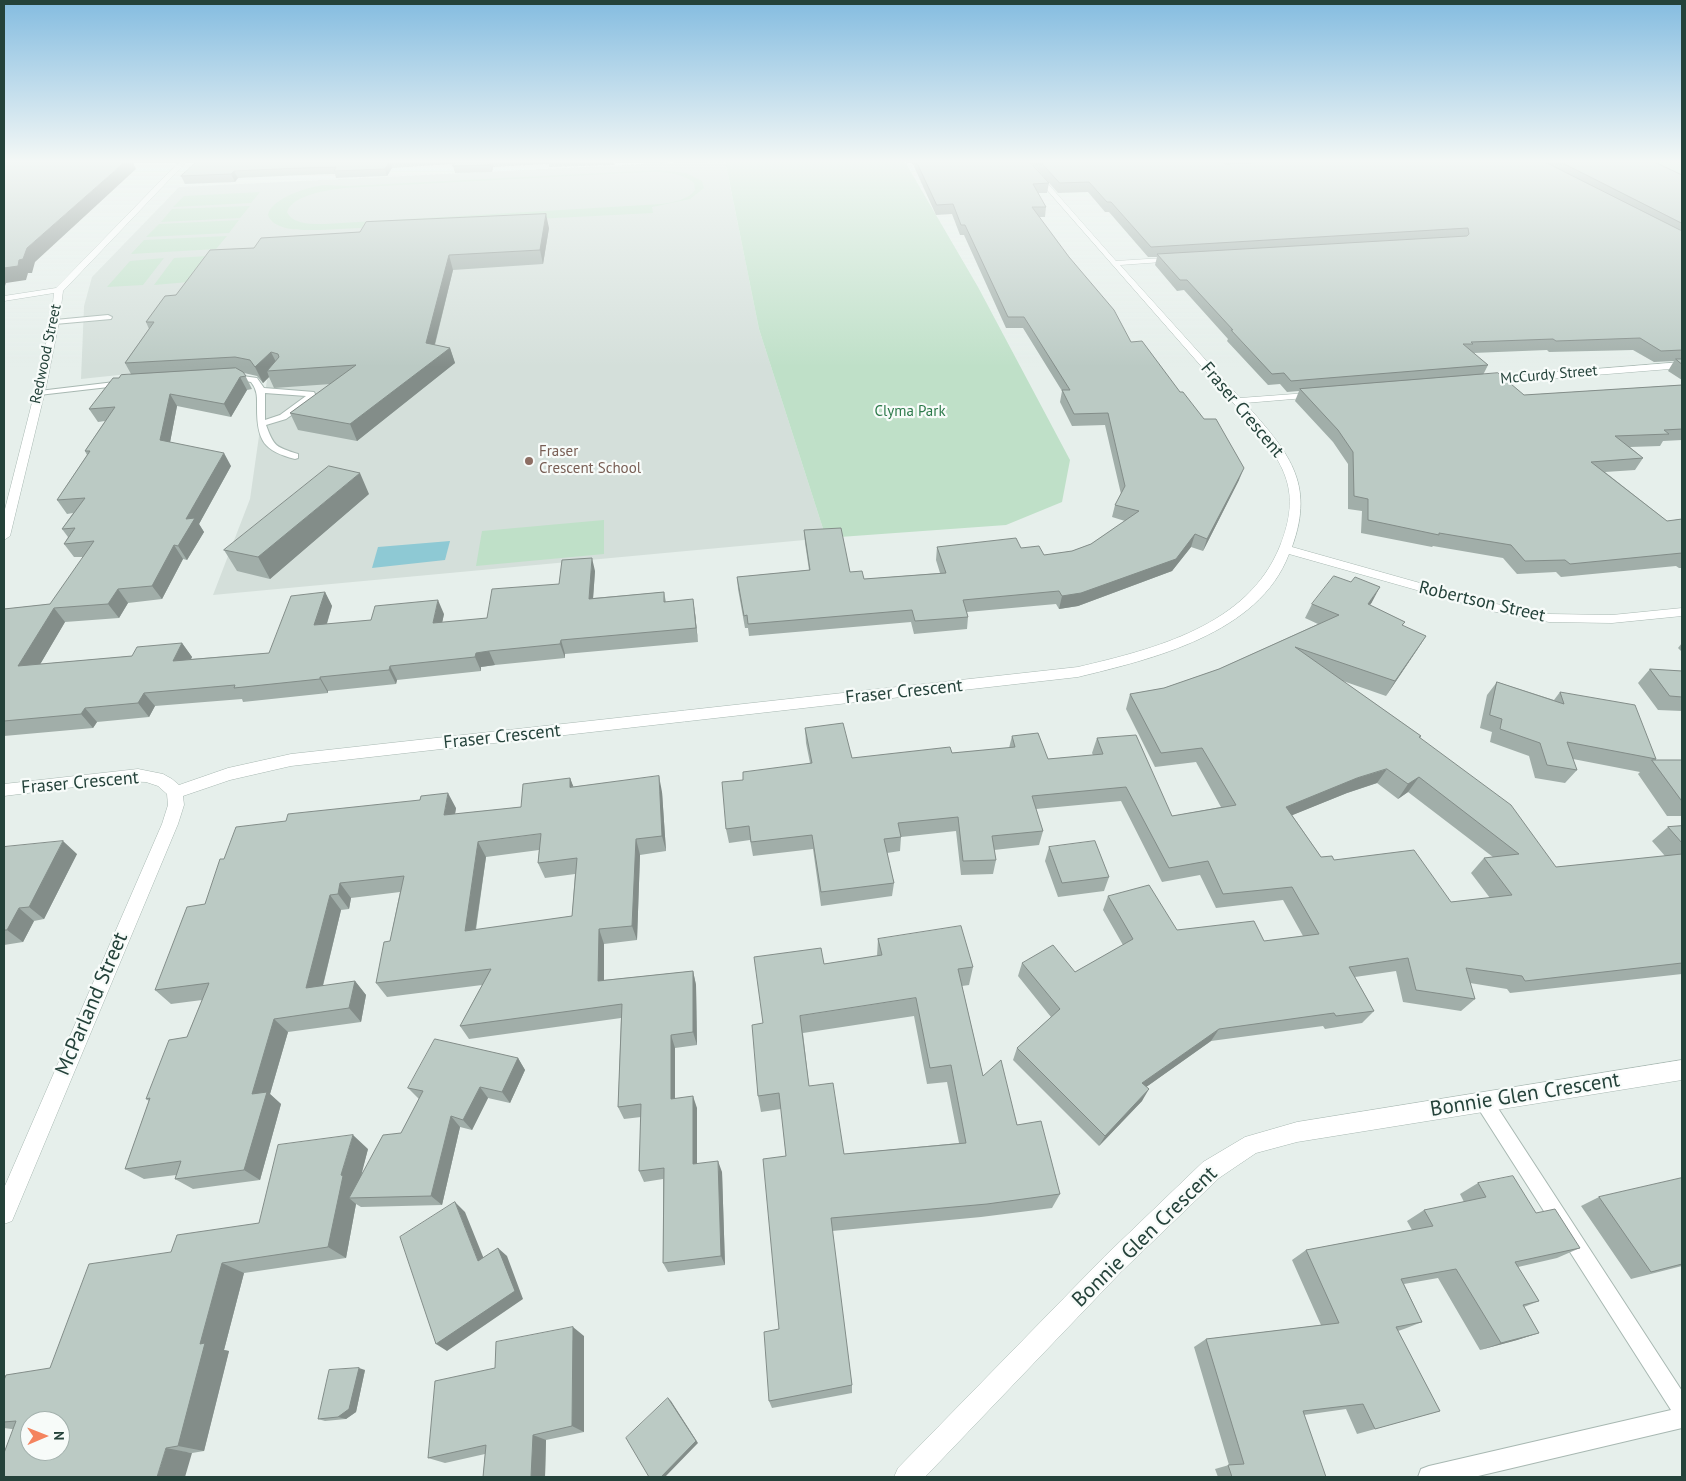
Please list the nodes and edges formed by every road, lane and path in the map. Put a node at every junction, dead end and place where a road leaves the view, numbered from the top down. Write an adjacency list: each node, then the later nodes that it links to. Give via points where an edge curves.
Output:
1 (118, 229): 5 (street, Redwood Street)
2 (1085, 229): 4 (street, Fraser Crescent)
3 (1184, 259): 4 (street)
4 (1115, 263): 17 (street, Fraser Crescent)
5 (59, 290): 6 (street); 8 (street, Redwood Street)
6 (4, 298)
7 (108, 317): 8 (lane)
8 (55, 322): 15 (street, Redwood Street)
9 (1682, 364): 12 (street, McCurdy Street)
10 (218, 377): 14 (lane, via 254,380)
11 (273, 382): 14 (lane)
12 (1473, 382)
13 (131, 383): 15 (lane)
14 (261, 390): 18 (lane); 18 (lane, via 312,396 283,417)
15 (39, 393): 20 (street, Redwood Street)
16 (1324, 394): 17 (street)
17 (1236, 401): 23 (street, Fraser Crescent, via 1274,446 1294,483 1296,513)
18 (261, 424): 19 (lane, via 269,445)
19 (295, 456)
20 (16, 484): 21 (street); 22 (street, Redwood Street)
21 (4, 487)
22 (4, 536)
23 (1287, 550): 24 (street, Robertson Street, via 1492,607 1549,618 1612,619); 26 (street, Fraser Crescent, via 1274,574 1255,597 1230,616 1158,651 1078,672 291,760 228,774)
24 (1682, 612)
25 (4, 790): 26 (street, Fraser Crescent, via 141,775 165,782)
26 (175, 793): 29 (street, McParland Street, via 176,805 170,824)
27 (1682, 1070): 28 (street, Bonnie Glen Crescent)
28 (1484, 1102): 30 (lane); 32 (street, Bonnie Glen Crescent, via 1288,1135 1252,1144 1211,1170 1113,1264)
29 (4, 1213)
30 (1682, 1409)
31 (1682, 1418): 33 (lane)
32 (907, 1477)
33 (1429, 1477)

